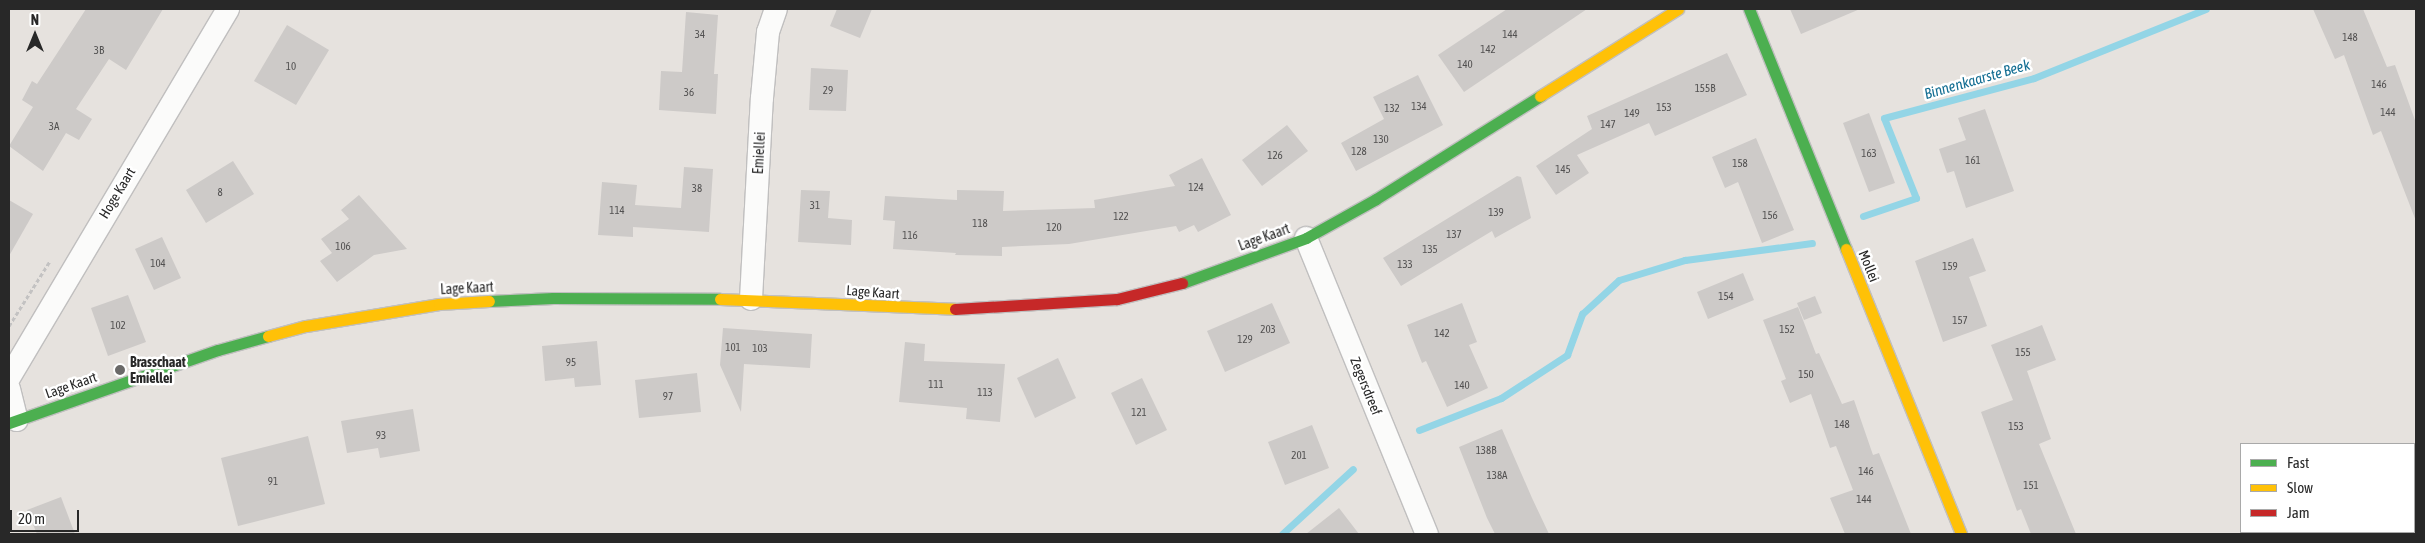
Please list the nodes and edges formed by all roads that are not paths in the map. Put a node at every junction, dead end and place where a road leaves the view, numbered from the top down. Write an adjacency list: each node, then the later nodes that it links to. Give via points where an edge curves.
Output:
1 (228, 9): 7 (street, Hoge Kaart)
2 (776, 9): 6 (street, Emiellei, via 768,32 762,98)
3 (1678, 9): 5 (street, Lage Kaart, via 1376,199)
4 (1750, 9): 11 (street, Mollei)
5 (1306, 238): 6 (street, Lage Kaart, via 1172,287 1117,299 1024,307 922,310); 10 (street, Zegersdreef)
6 (750, 299): 9 (street, Lage Kaart, via 553,298 439,304 306,326 218,350)
7 (9, 378)
8 (9, 389): 9 (street)
9 (13, 421)
10 (1426, 534)
11 (1961, 534)

